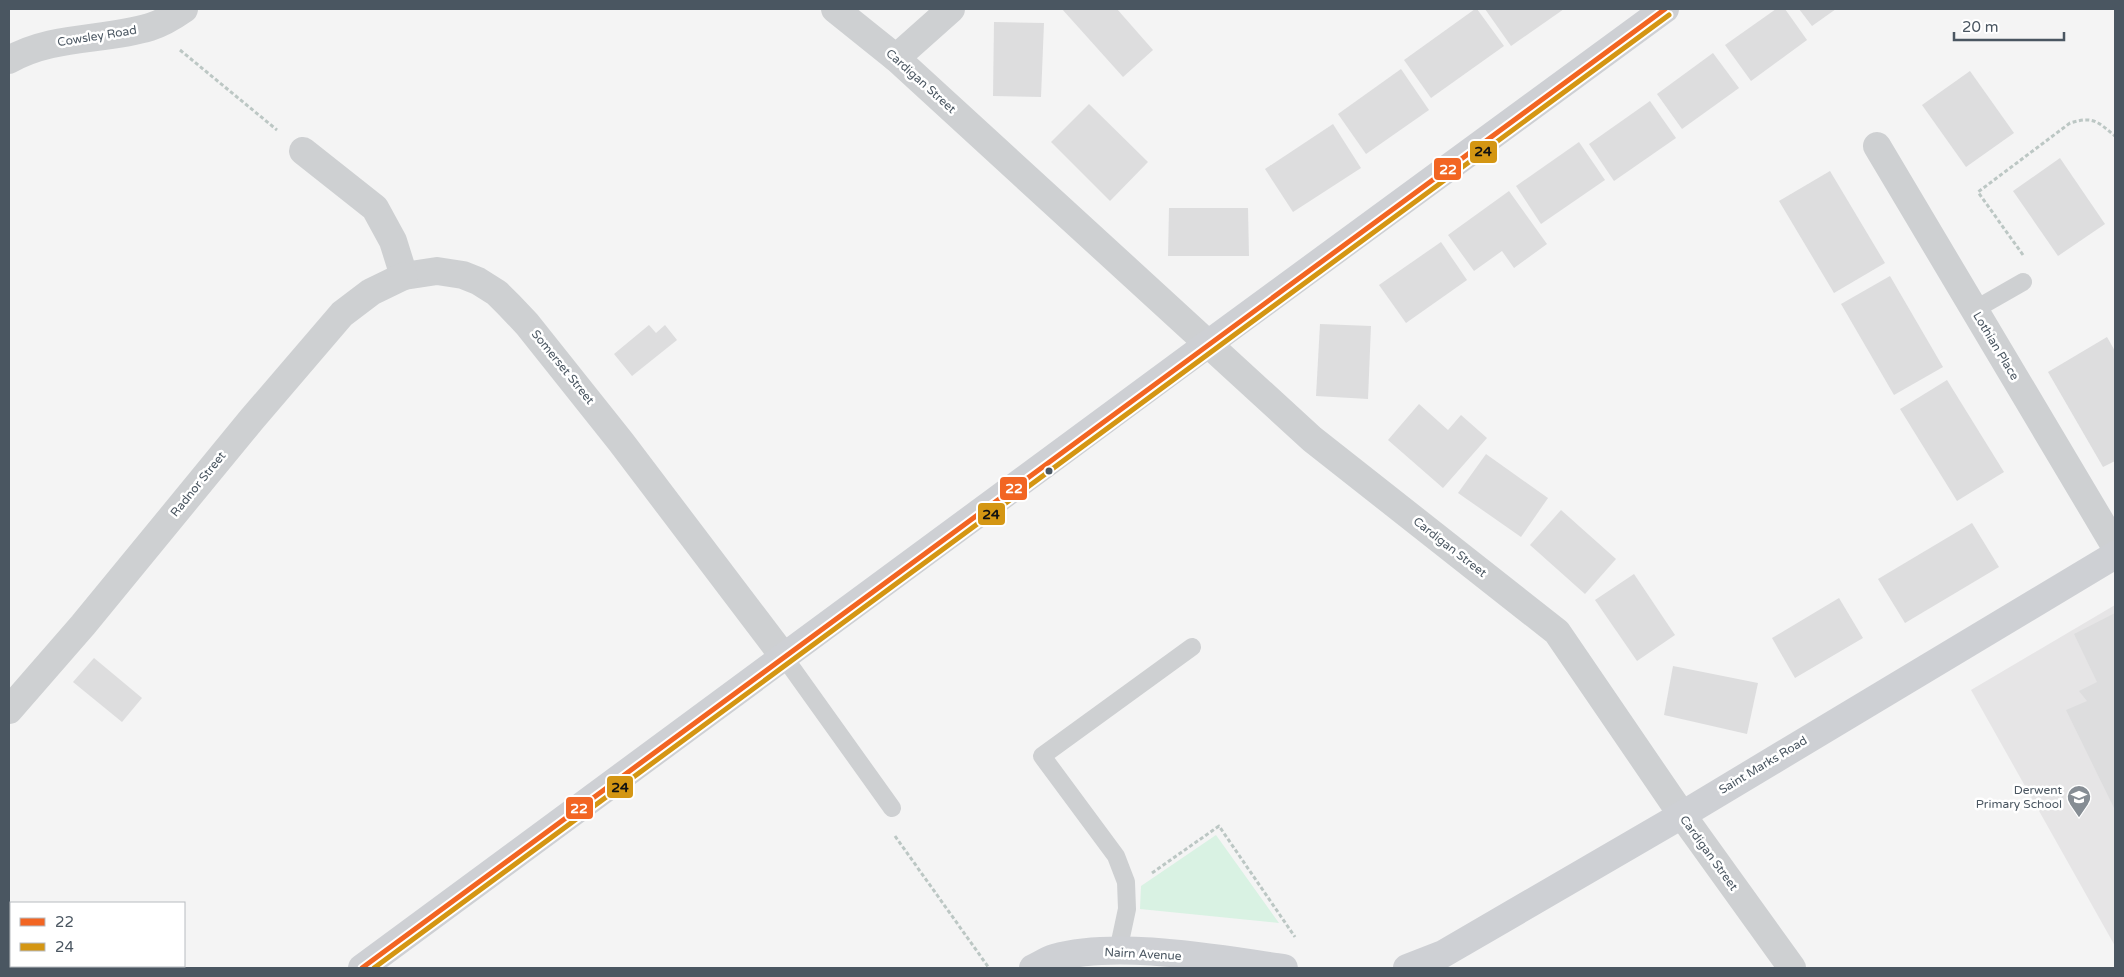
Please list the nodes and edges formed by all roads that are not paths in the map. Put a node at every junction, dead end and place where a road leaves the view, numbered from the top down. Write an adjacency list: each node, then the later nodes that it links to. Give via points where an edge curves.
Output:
1 (184, 9): 6 (street, Cowsley Road, via 152,26 46,45)
2 (835, 9): 5 (street, Cardigan Street)
3 (951, 9): 5 (street)
4 (1665, 9): 12 (street)
5 (896, 58): 12 (street, Cardigan Street)
6 (9, 60)
7 (1877, 146): 11 (street, Lothian Place)
8 (303, 151): 9 (street, via 375,208 393,241)
9 (404, 276): 16 (street, Somerset Street, via 437,271 464,275 497,293 528,324); 17 (street, Radnor Street, via 371,292 342,314)
10 (2023, 282): 11 (lane)
11 (1974, 310): 13 (street, Lothian Place)
12 (1208, 344): 16 (street); 19 (street, Cardigan Street, via 1312,438 1557,632)
13 (2115, 546)
14 (2115, 555): 19 (street, Saint Marks Road)
15 (1192, 647): 20 (lane, via 1042,756 1116,856 1127,891 1127,909)
16 (784, 657): 18 (lane); 22 (street)
17 (9, 710)
18 (892, 808)
19 (1682, 814): 25 (street, Saint Marks Road, via 1443,954); 26 (street, Cardigan Street)
20 (1118, 951): 21 (street, Nairn Avenue); 24 (street, Nairn Avenue)
21 (1077, 961): 23 (street, Nairn Avenue, via 1052,958)
22 (362, 968)
23 (1033, 968)
24 (1284, 968)
25 (1407, 968)
26 (1792, 968)

